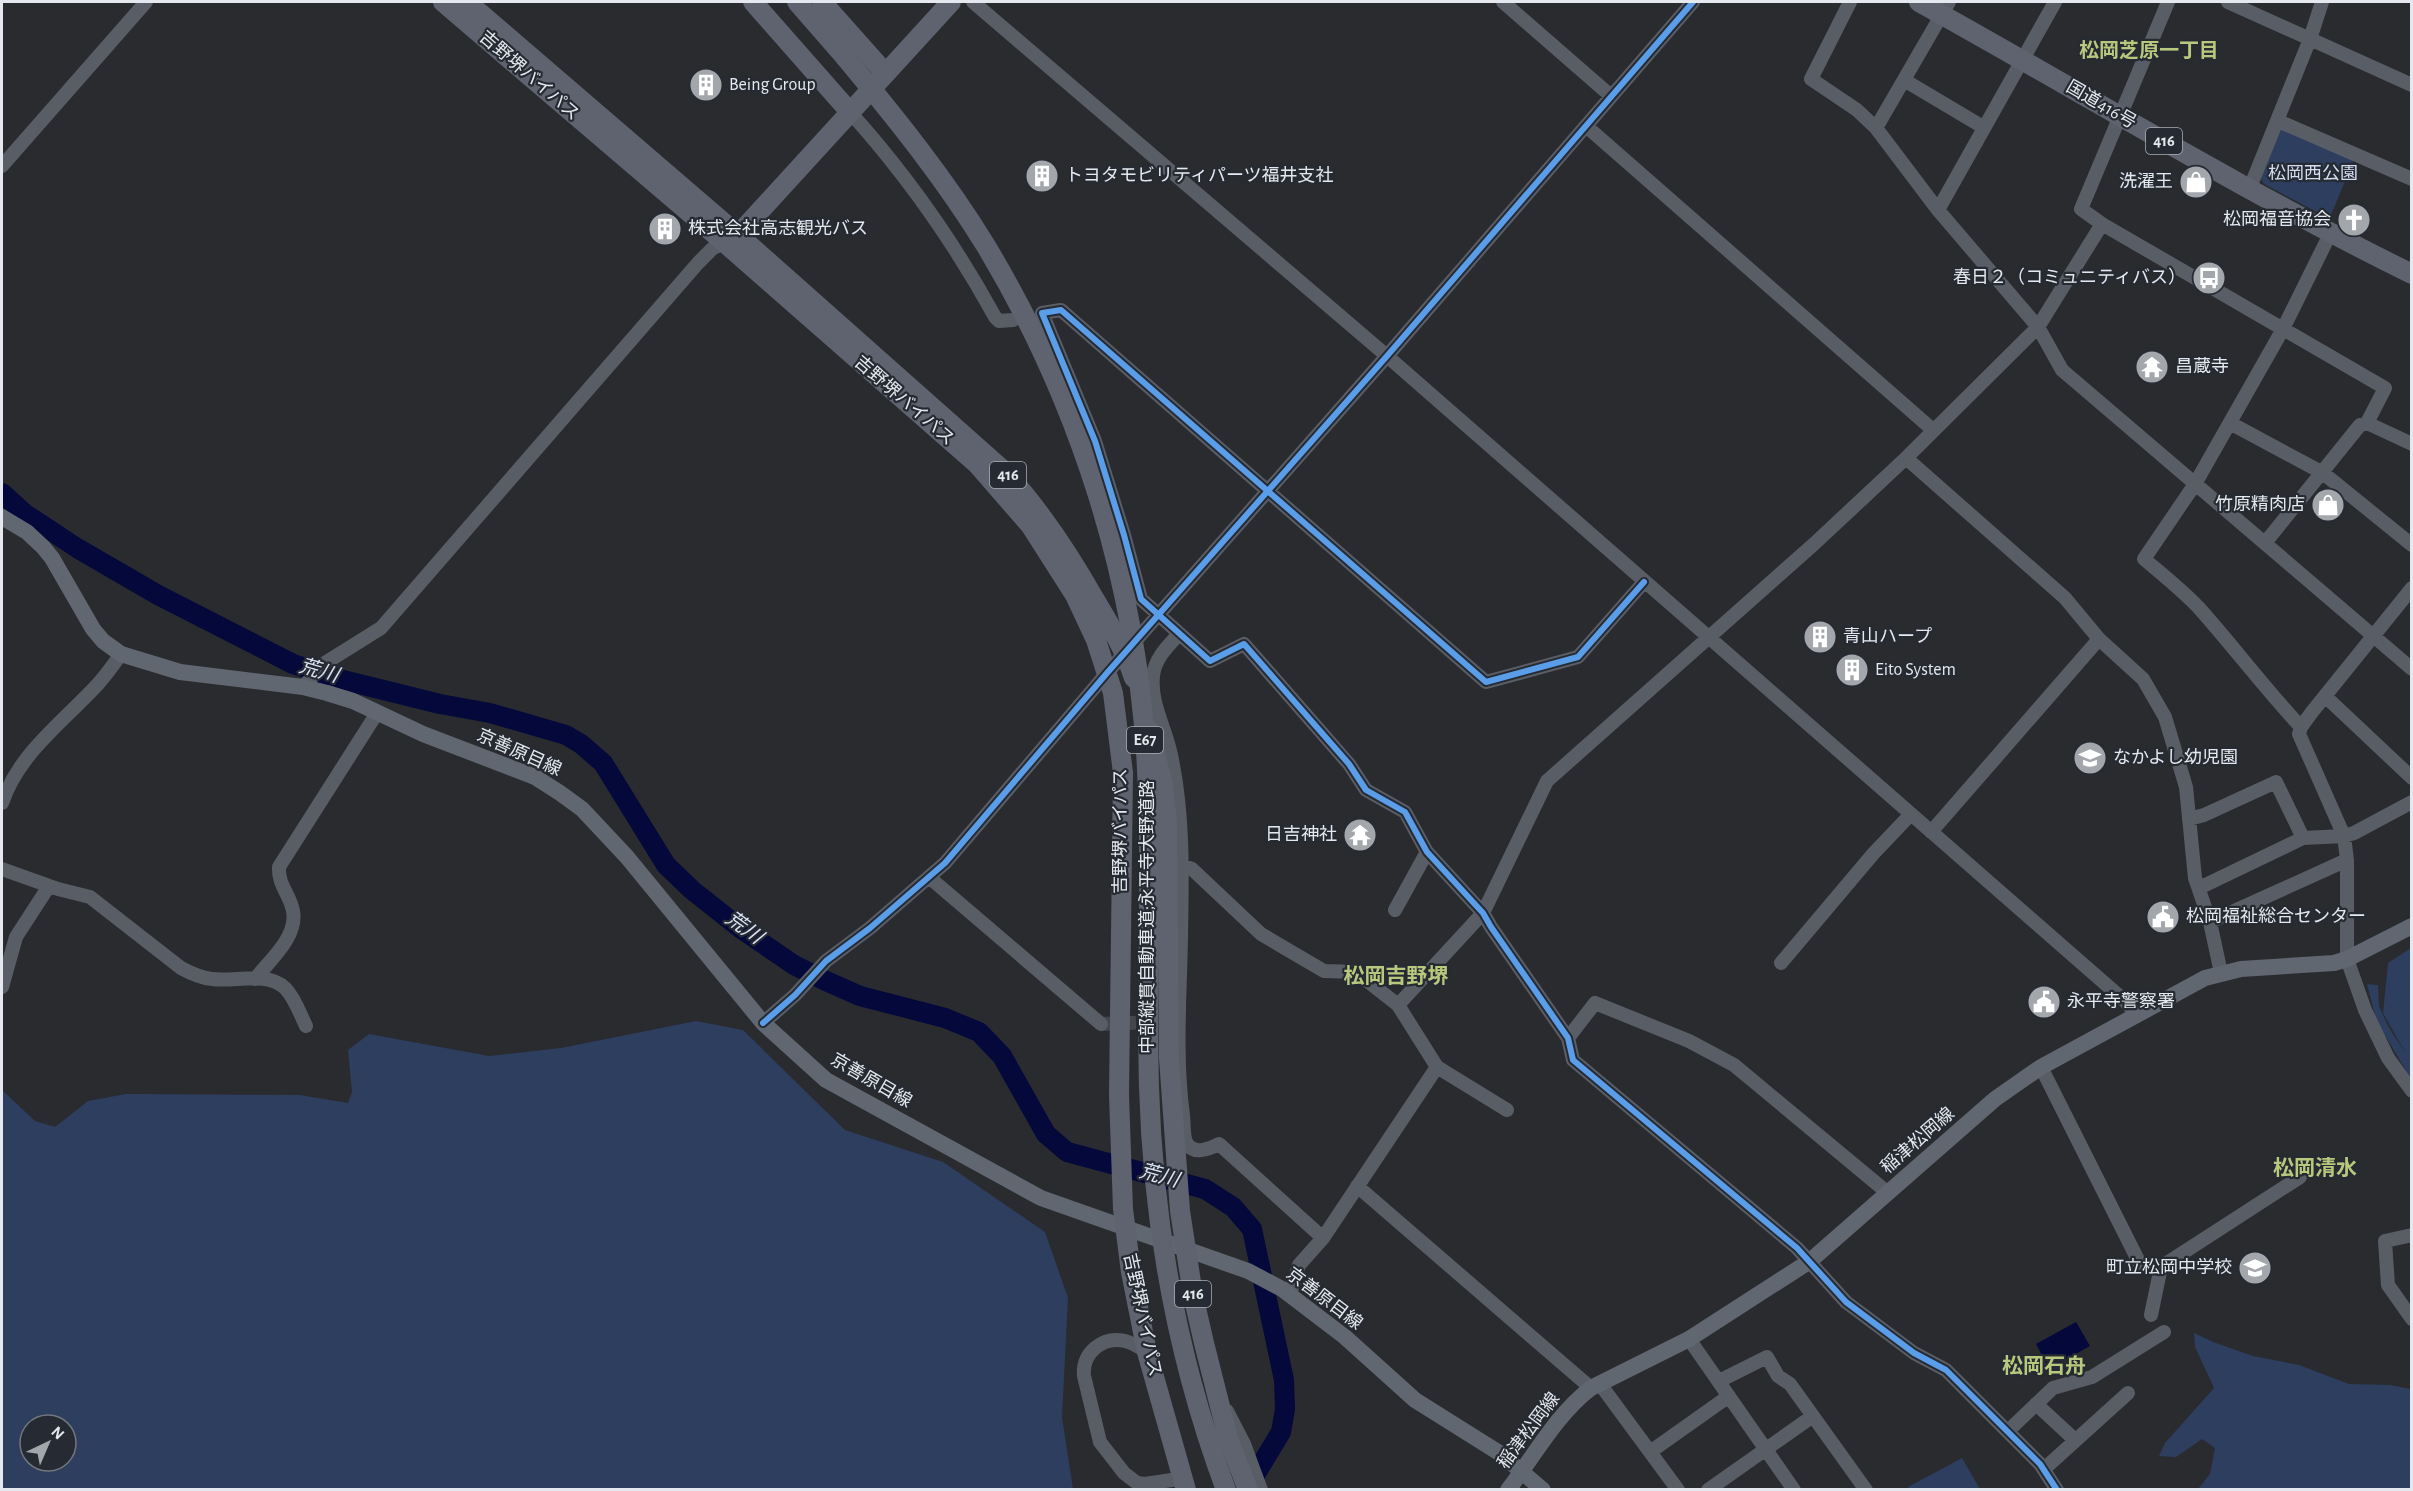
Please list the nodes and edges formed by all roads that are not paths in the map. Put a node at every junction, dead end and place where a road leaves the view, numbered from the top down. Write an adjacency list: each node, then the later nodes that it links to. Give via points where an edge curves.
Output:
1 (146, 2): 30 (street)
2 (443, 2): 36 (highway, 吉野堺バイパス / 416)
3 (467, 2): 36 (highway, 吉野堺バイパス / 416)
4 (753, 2): 24 (highway)
5 (796, 2): 132 (highway, 中部縦貫自動車道;永平寺大野道路 / E67, bridge, via 935,171 1006,282 1064,400 1107,526 1136,660 1146,750 1150,844 1149,1089 1156,1195 1181,1341)
6 (822, 2): 20 (highway)
7 (951, 2): 20 (highway)
8 (973, 2): 41 (street)
9 (1503, 2): 23 (street)
10 (1693, 2): 23 (street)
11 (1850, 2): 29 (street, via 1811,79)
12 (1919, 2): 17 (highway, 国道416号 / 416)
13 (2055, 2): 19 (street)
14 (2168, 2): 25 (street)
15 (2228, 2): 18 (street)
16 (2322, 2): 18 (street)
17 (1946, 8): 19 (highway, 国道416号 / 416); 21 (street)
18 (2310, 39): 22 (street); 26 (street)
19 (2023, 60): 25 (highway, 国道416号 / 416); 28 (street)
20 (885, 73): 24 (highway)
21 (1904, 80): 28 (street); 29 (street)
22 (2412, 85)
23 (1611, 96): 27 (street)
24 (849, 111): 36 (highway); 38 (street, via 903,175 995,317 999,321)
25 (2119, 115): 32 (highway, 国道416号 / 416); 34 (street, via 2081,209)
26 (2278, 121): 31 (street); 32 (street)
27 (1586, 126): 41 (street); 44 (street)
28 (1983, 127): 33 (street)
29 (1876, 128): 33 (street)
30 (2, 166)
31 (2412, 179)
32 (2249, 190): 35 (highway, 国道416号 / 416)
33 (1938, 210): 39 (street)
34 (2102, 224): 39 (street); 40 (street)
35 (2330, 234): 37 (highway, 国道416号 / 416); 40 (street)
36 (731, 239): 61 (highway, 吉野堺バイパス / 416, via 1005,472 1060,541); 63 (highway, 吉野堺バイパス / 416, via 995,483 1031,526 1066,580 1093,632); 64 (street, via 698,263 381,628 325,663)
37 (2412, 274)
38 (1013, 320)
39 (2038, 327): 44 (street); 48 (street, via 2062,370)
40 (2283, 329): 42 (street); 43 (street, via 2385,388)
41 (1387, 356): 49 (street); 53 (street)
42 (2230, 423): 47 (street); 48 (street)
43 (2367, 423): 45 (street); 47 (street, via 2360,425)
44 (1934, 430): 46 (street)
45 (2412, 444)
46 (1906, 458): 58 (street); 59 (street, via 2065,598)
47 (2323, 473): 51 (street); 52 (street)
48 (2195, 484): 51 (street); 67 (street, via 2144,559 2198,608)
49 (1267, 492): 53 (street, via 1486,682 1578,657); 55 (street); 55 (street, via 1061,310 1037,314 1095,441 1141,599)
50 (2, 516): 60 (main road, 京善原目線, via 43,547 103,642)
51 (2265, 543): 57 (street)
52 (2412, 545)
53 (1644, 582): 58 (street)
54 (2412, 588): 57 (street)
55 (1159, 616): 56 (street); 61 (street)
56 (1179, 634): 77 (street, via 1210,661 1244,644 1366,790 1405,812); 79 (street, via 1157,660 1153,693 1171,755)
57 (2373, 636): 62 (street); 65 (street)
58 (1707, 637): 72 (street); 85 (street, via 1547,781)
59 (2099, 639): 73 (street, via 2143,679 2165,717 2186,787); 74 (street)
60 (121, 654): 64 (main road, 京善原目線, via 180,672); 69 (street)
61 (1125, 654): 63 (street); 109 (highway, 吉野堺バイパス / 416, via 1152,738 1167,821 1169,1058)
62 (2412, 669)
63 (1107, 673): 81 (street); 106 (highway, 吉野堺バイパス / 416, via 1116,712 1123,791 1119,1150)
64 (305, 683): 66 (main road, 京善原目線)
65 (2325, 696): 67 (street); 68 (street)
66 (377, 713): 91 (street, via 279,867 283,890 293,910 293,925 290,935); 95 (main road, 京善原目線, via 535,777 582,809 627,857)
67 (2301, 727): 75 (street, via 2299,734)
68 (2412, 778)
69 (5, 784): 71 (street)
70 (2412, 802): 75 (street)
71 (2, 803)
72 (1911, 814): 74 (street); 89 (street)
73 (2189, 819): 76 (street, via 2276,782); 83 (street)
74 (1931, 832): 94 (street)
75 (2344, 836): 76 (street); 78 (street)
76 (2303, 838): 83 (street)
77 (1427, 852): 84 (street); 85 (street)
78 (2347, 860): 86 (street); 88 (street)
79 (1182, 864): 93 (street, via 1261,934 1324,971 1356,972); 108 (street, via 1176,1021 1186,1142 1198,1150 1218,1144)
80 (2, 869): 82 (street)
81 (930, 878): 95 (street, via 826,961); 96 (street)
82 (49, 886): 91 (street, via 90,897 181,968 197,976); 92 (street, via 16,937)
83 (2199, 888): 86 (street)
84 (1395, 910)
85 (1483, 913): 93 (street); 98 (street)
86 (2210, 922): 90 (street)
87 (2412, 926): 88 (main road, 稲津松岡線)
88 (2347, 959): 90 (main road, 稲津松岡線, via 2322,966); 101 (street, via 2369,1020 2388,1058)
89 (1781, 963)
90 (2221, 973): 94 (main road, 稲津松岡線)
91 (255, 979): 97 (street, via 277,982 287,990)
92 (2, 987)
93 (1398, 1005): 99 (street)
94 (2136, 1014): 100 (main road, 稲津松岡線)
95 (763, 1023): 106 (main road, 京善原目線, via 826,1080 1048,1201)
96 (1101, 1024)
97 (306, 1026)
98 (1568, 1038): 105 (street, via 1595,1003 1689,1041 1734,1065); 110 (street, via 1573,1060)
99 (1437, 1067): 102 (street); 104 (street)
100 (2041, 1067): 105 (main road, 稲津松岡線, via 1995,1099); 111 (street, via 2140,1264)
101 (2412, 1091)
102 (1507, 1110)
103 (2300, 1177): 111 (street)
104 (1357, 1186): 108 (street); 119 (street)
105 (1888, 1193): 110 (main road, 稲津松岡線)
106 (1125, 1227): 109 (main road, 京善原目線); 117 (highway, 吉野堺バイパス / 416)
107 (2412, 1235): 114 (street, via 2385,1240 2388,1285)
108 (1323, 1238): 112 (street, via 1299,1264)
109 (1185, 1248): 112 (main road, 京善原目線, via 1248,1271); 131 (highway, 吉野堺バイパス / 416, via 1228,1438)
110 (1810, 1261): 116 (main road, 稲津松岡線); 124 (street, via 1846,1302 1914,1353 1946,1370)
111 (2161, 1267): 113 (street)
112 (1290, 1294): 129 (main road, 京善原目線, via 1345,1337 1415,1401 1501,1454)
113 (2151, 1315)
114 (2412, 1319)
115 (2164, 1332): 122 (street, via 2092,1377 2053,1388)
116 (1689, 1339): 118 (street); 119 (main road, 稲津松岡線)
117 (1148, 1352): 130 (highway, 吉野堺バイパス / 416); 130 (street, via 1125,1341 1093,1349 1084,1366 1084,1376 1100,1442 1132,1480 1145,1485)
118 (1719, 1381): 121 (street); 123 (street, via 1767,1357 1778,1376 1790,1384)
119 (1595, 1386): 127 (street); 129 (main road, 稲津松岡線, via 1557,1422)
120 (2128, 1393): 125 (street)
121 (1729, 1396): 126 (street); 127 (street)
122 (2036, 1404): 124 (street); 125 (street)
123 (1813, 1416): 126 (street); 138 (street)
124 (2008, 1431): 128 (street)
125 (2075, 1440): 128 (street)
126 (1766, 1449): 136 (street); 137 (street)
127 (1650, 1452): 135 (street)
128 (2044, 1469): 139 (street)
129 (1522, 1472): 133 (main road, 稲津松岡線); 134 (main road, 京善原目線)
130 (1181, 1479)
131 (1256, 1489)
132 (1226, 1490)
133 (1508, 1490)
134 (1543, 1490)
135 (1678, 1490)
136 (1708, 1490)
137 (1794, 1490)
138 (1866, 1490)
139 (2057, 1490)

